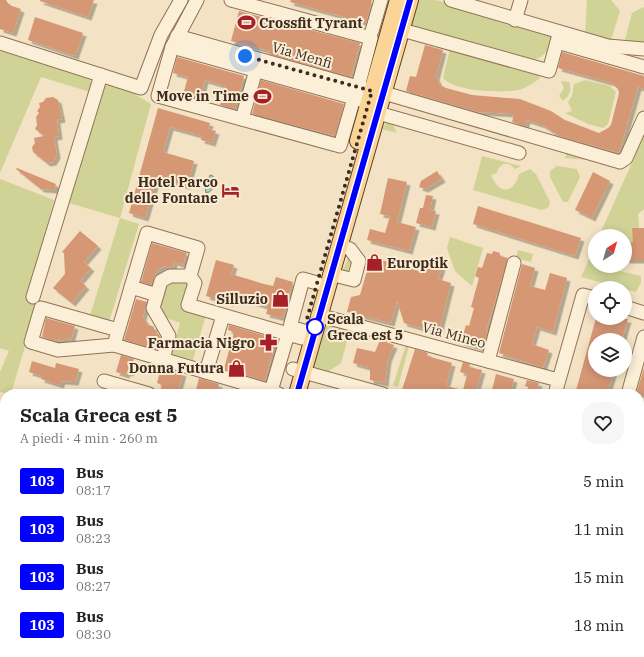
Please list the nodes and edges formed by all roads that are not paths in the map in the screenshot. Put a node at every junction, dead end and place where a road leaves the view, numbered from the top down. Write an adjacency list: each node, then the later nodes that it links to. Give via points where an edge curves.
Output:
1 (181, 0): 19 (street, via 162,35 141,88)
2 (197, 0): 14 (street)
3 (231, 0): 20 (street, via 371,38)
4 (258, 0): 11 (street)
5 (381, 0): 11 (street)
6 (398, 0): 12 (main road)
7 (410, 0): 12 (main road)
8 (450, 0): 10 (street)
9 (521, 0): 10 (street)
10 (515, 20): 13 (street)
11 (372, 31): 12 (street)
12 (395, 32): 13 (street, via 549,71); 20 (main road)
13 (558, 37): 16 (street, via 608,46); 18 (street)
14 (174, 42): 17 (street, Via Menfi); 22 (street, via 158,96)
15 (0, 43): 19 (street)
16 (644, 49)
17 (257, 65): 20 (street, Via Menfi); 22 (street)
18 (644, 67)
19 (101, 75): 30 (street)
20 (369, 97): 21 (street, via 620,162 626,158); 22 (street, via 340,146); 23 (street); 24 (main road); 37 (main road, via 317,283)
21 (644, 118)
22 (242, 119)
23 (519, 152)
24 (339, 245): 26 (main road); 26 (street, via 350,249 359,261 354,280)
25 (514, 263): 41 (street)
26 (330, 274): 34 (main road)
27 (190, 276): 28 (street, via 198,248 147,233); 29 (street, via 170,276 161,281); 35 (street, via 195,283 188,305)
28 (131, 287): 29 (street); 36 (street)
29 (157, 295): 40 (street, via 153,308 169,336)
30 (33, 297)
31 (588, 300): 45 (street)
32 (632, 309): 33 (street)
33 (644, 313)
34 (318, 315): 41 (street, Via Mineo); 42 (main road)
35 (223, 316): 37 (street); 43 (street)
36 (118, 330): 39 (street); 39 (street, via 41,308 31,342 58,350)
37 (298, 335): 42 (main road); 49 (street)
38 (644, 337): 44 (street)
39 (114, 345): 40 (street)
40 (163, 360): 43 (street)
41 (488, 361): 45 (street, Via Mineo)
42 (298, 370): 50 (main road); 51 (main road); 52 (street)
43 (206, 372): 48 (street)
44 (639, 373): 54 (street)
45 (558, 380): 53 (street)
46 (104, 381): 47 (street)
47 (132, 389)
48 (265, 389)
49 (280, 389)
50 (282, 389)
51 (297, 389)
52 (365, 389)
53 (556, 389)
54 (631, 389)

